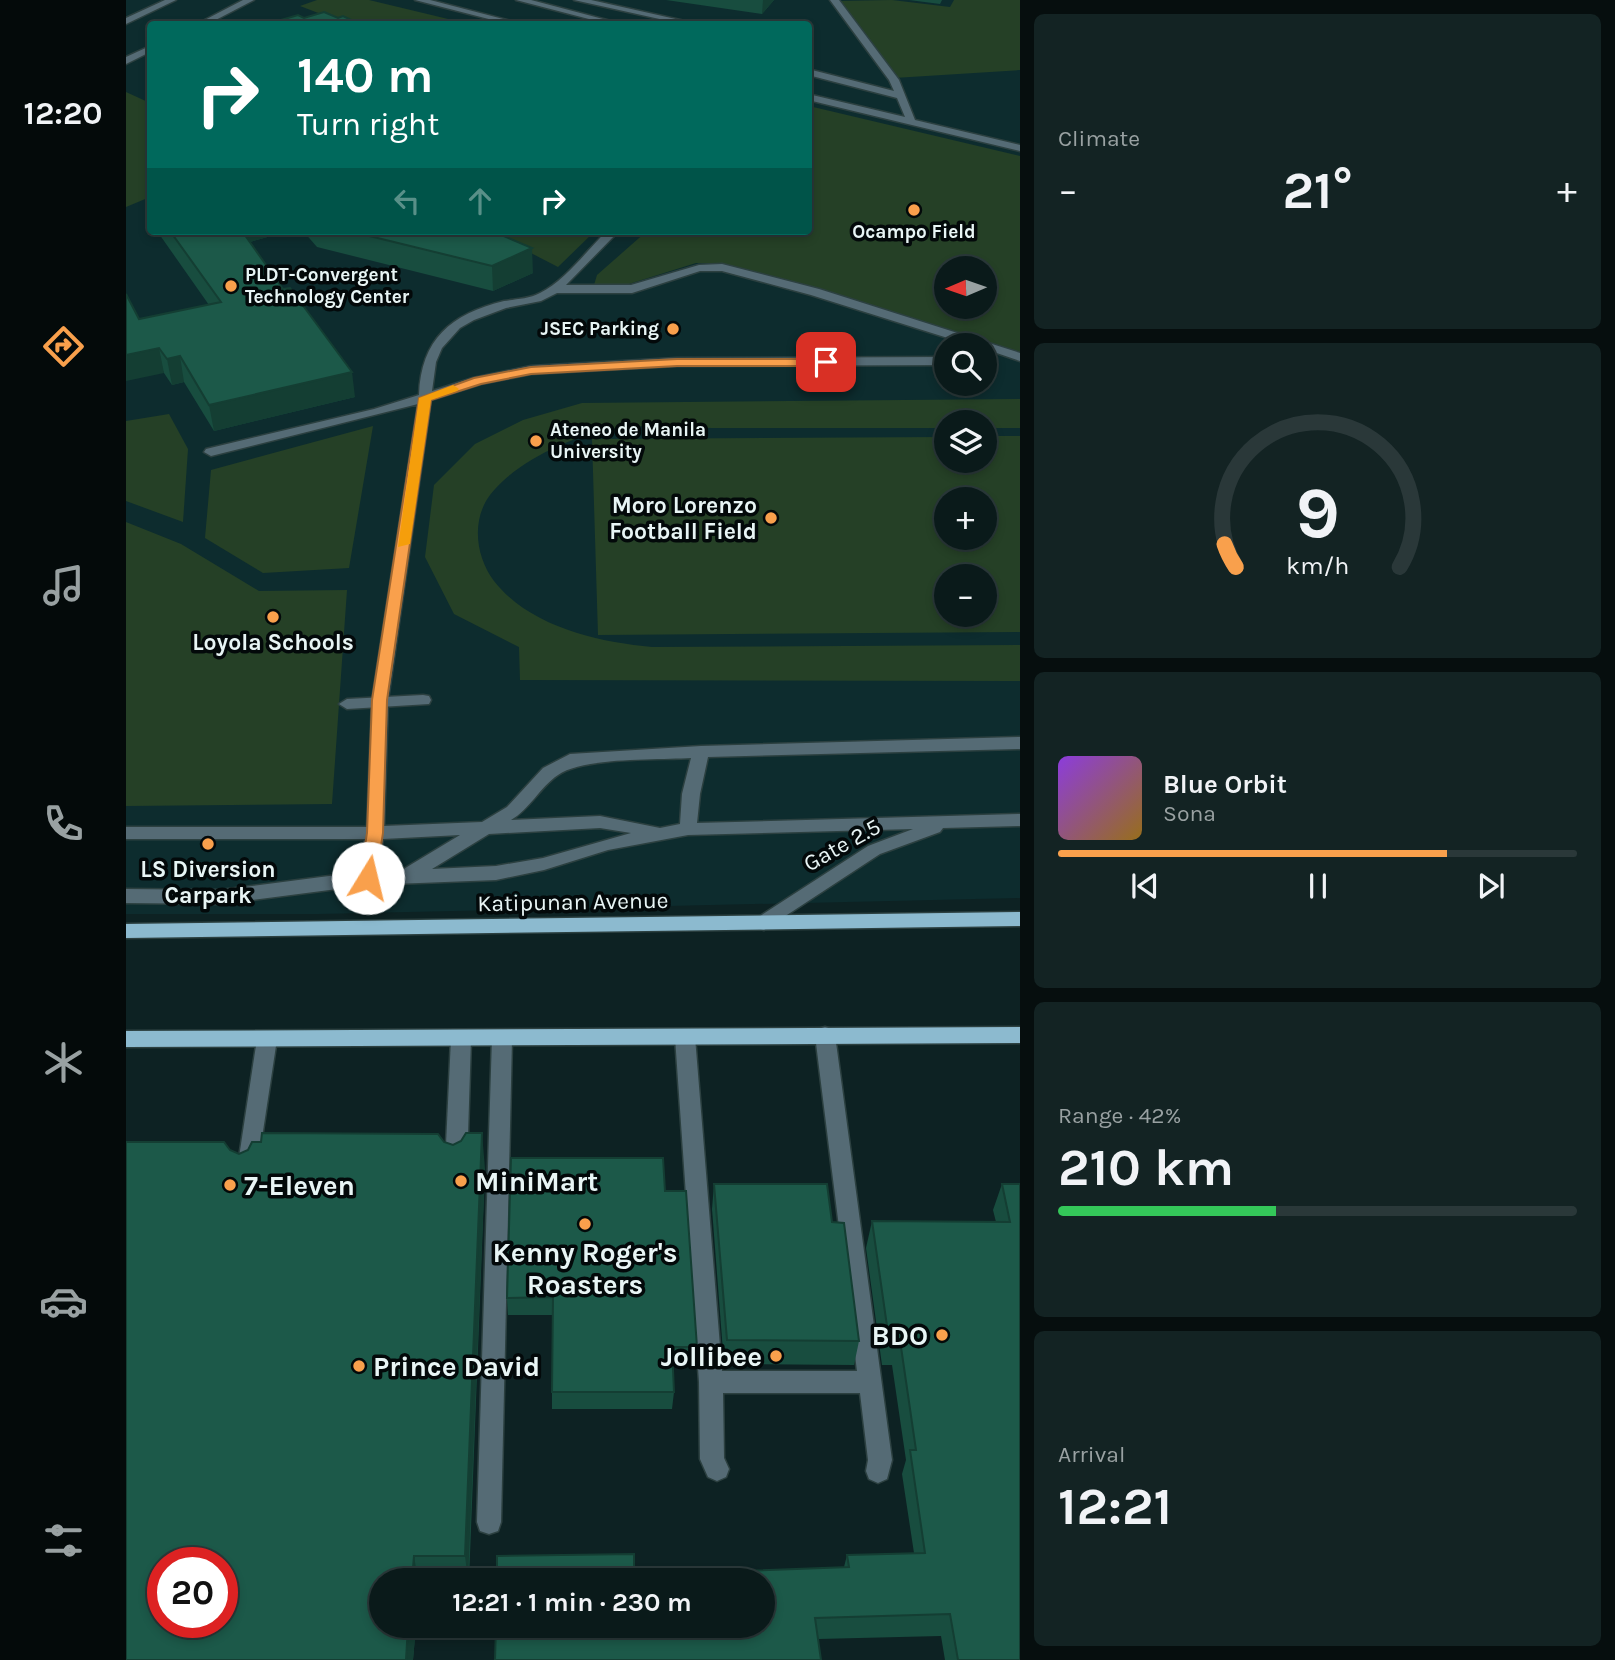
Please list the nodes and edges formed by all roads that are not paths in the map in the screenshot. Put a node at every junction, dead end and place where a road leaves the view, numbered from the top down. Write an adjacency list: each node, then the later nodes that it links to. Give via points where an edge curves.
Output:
1 (172, 0): 7 (street)
2 (250, 0): 8 (street)
3 (419, 0): 9 (street)
4 (520, 0): 10 (street)
5 (578, 0): 11 (street)
6 (834, 0): 15 (street)
7 (126, 21)
8 (208, 21)
9 (505, 21)
10 (606, 21)
11 (679, 21)
12 (147, 50): 13 (street)
13 (127, 60)
14 (812, 74): 15 (street)
15 (902, 96): 17 (street, via 911,115)
16 (812, 98): 17 (street)
17 (909, 121): 18 (street)
18 (1020, 148)
19 (609, 235): 20 (street)
20 (553, 289): 21 (street, via 632,289 699,268 722,267); 26 (street, via 546,295 490,308 447,332 432,351 424,374)
21 (946, 333)
22 (997, 350): 23 (street)
23 (1020, 358): 24 (street)
24 (997, 359)
25 (934, 361): 26 (street, via 594,365 497,377)
26 (425, 398): 27 (street); 28 (street)
27 (211, 452)
28 (380, 700): 29 (street); 30 (street); 38 (street)
29 (424, 700)
30 (347, 704)
31 (1020, 743): 32 (street)
32 (701, 752): 35 (street, via 570,760 549,772 513,811); 36 (street)
33 (1020, 820): 34 (street)
34 (951, 822): 36 (street); 44 (street, Gate 2.5, via 874,850)
35 (489, 827): 38 (street); 39 (street, via 600,822); 41 (street)
36 (688, 829): 39 (street)
37 (126, 833): 38 (street)
38 (375, 833): 40 (street)
39 (664, 833): 41 (street, via 496,873)
40 (368, 878): 41 (street); 42 (street, via 222,897)
41 (401, 879)
42 (126, 896)
43 (1020, 919): 44 (main road, Katipunan Avenue)
44 (764, 923): 45 (main road, Katipunan Avenue)
45 (126, 931)
46 (825, 1035): 47 (main road); 48 (main road); 56 (street)
47 (1020, 1035)
48 (685, 1037): 49 (main road); 55 (street)
49 (502, 1038): 52 (main road); 59 (street)
50 (126, 1039): 51 (main road)
51 (267, 1039): 52 (main road); 54 (street)
52 (461, 1039): 53 (street)
53 (455, 1170)
54 (247, 1178)
55 (711, 1382): 56 (street); 57 (street, via 712,1459)
56 (870, 1382): 58 (street)
57 (717, 1469)
58 (878, 1471)
59 (489, 1522)

